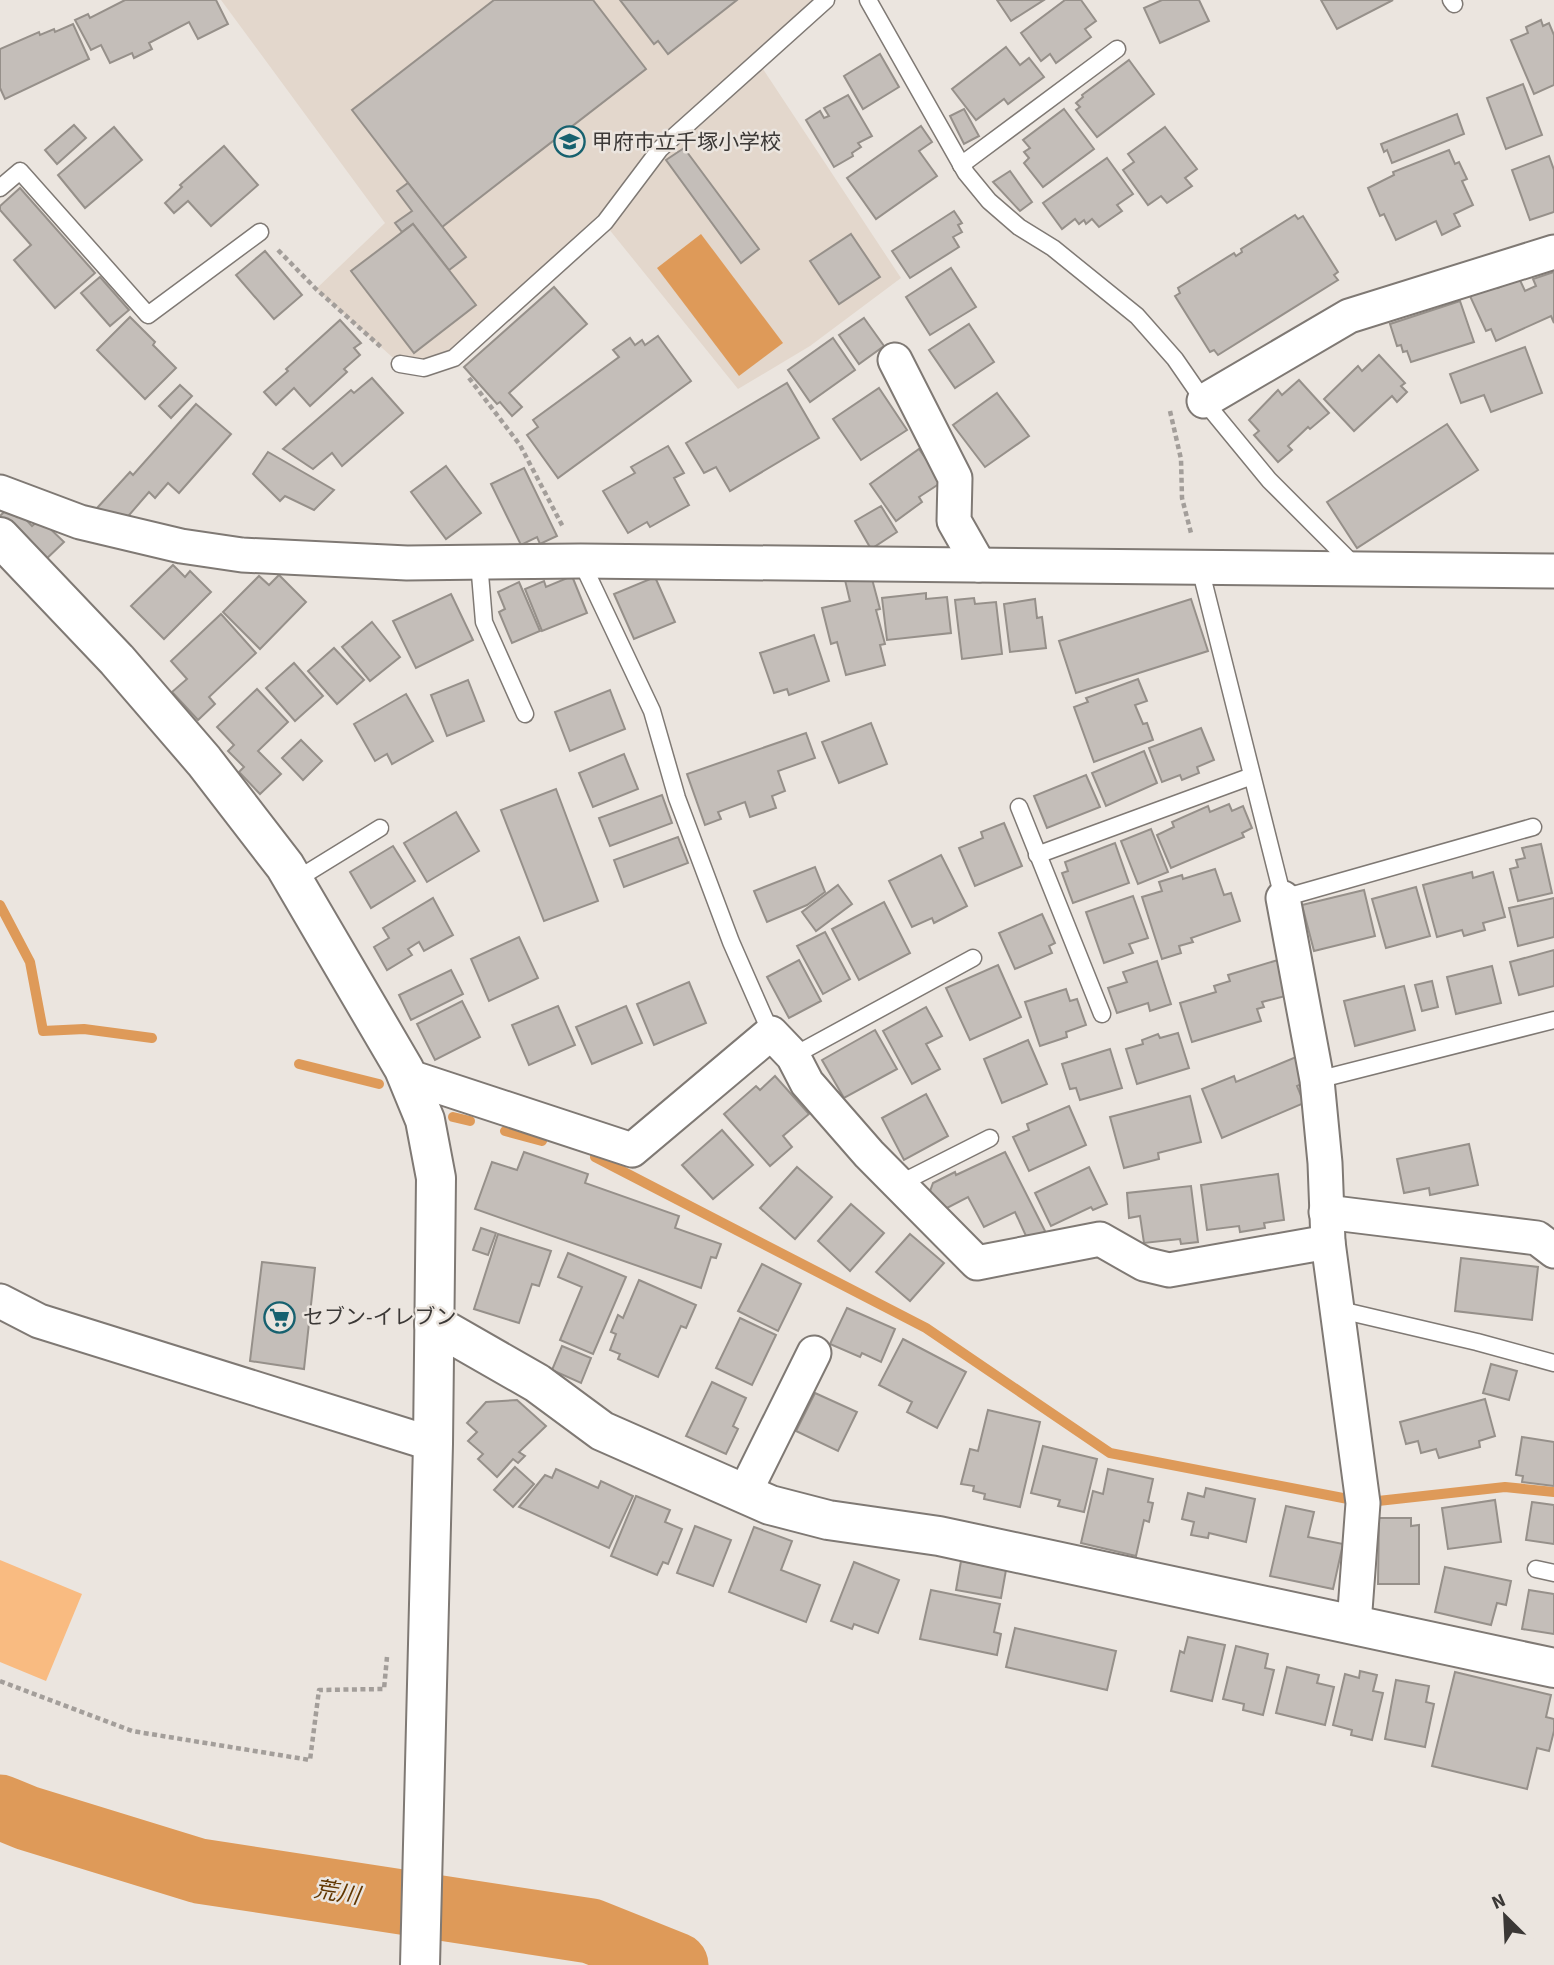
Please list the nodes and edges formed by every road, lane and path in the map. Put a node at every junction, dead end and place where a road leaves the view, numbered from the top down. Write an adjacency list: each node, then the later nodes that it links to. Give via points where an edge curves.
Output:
1 (826, 0): 8 (lane, via 660,149 605,222)
2 (868, 0): 4 (lane)
3 (1116, 49): 4 (lane)
4 (961, 164): 9 (lane, via 989,201 1137,316)
5 (0, 188): 6 (lane, via 20,171 148,315)
6 (260, 232): 11 (path)
7 (1554, 252): 12 (street, via 1349,316)
8 (454, 358): 11 (lane, via 424,368); 15 (path, via 520,445)
9 (1175, 359): 12 (lane); 18 (path, via 1169,385 1170,418)
10 (895, 360): 17 (street, via 955,478 954,521)
11 (400, 364)
12 (1204, 401): 19 (lane, via 1269,480)
13 (0, 492): 16 (street, via 80,522 181,547 242,555)
14 (0, 537): 27 (street, via 117,660 204,761)
15 (581, 561): 16 (street); 17 (street); 32 (lane, via 652,710 677,798 731,942)
16 (479, 562): 21 (lane, via 484,622)
17 (979, 565): 18 (street)
18 (1199, 568): 19 (street); 22 (lane)
19 (1356, 568): 20 (street)
20 (1554, 571)
21 (525, 714)
22 (1252, 776): 26 (lane); 28 (lane)
23 (1019, 807): 26 (lane)
24 (1533, 827): 28 (lane)
25 (380, 828): 27 (lane)
26 (1037, 855): 30 (lane)
27 (294, 881): 33 (street)
28 (1283, 898): 34 (street)
29 (972, 958): 32 (lane)
30 (1102, 1014)
31 (1554, 1020): 34 (lane)
32 (782, 1045): 33 (street, via 632,1150); 36 (street, via 807,1083)
33 (407, 1076): 41 (street, via 425,1120 436,1178)
34 (1317, 1080): 37 (street)
35 (990, 1138): 36 (lane)
36 (899, 1184): 37 (street, via 977,1263 1100,1240 1144,1264 1169,1270)
37 (1327, 1227): 38 (street, via 1537,1238); 40 (street)
38 (1554, 1251)
39 (0, 1301): 44 (street, via 39,1321)
40 (1336, 1309): 43 (lane); 48 (street, via 1363,1503)
41 (434, 1324): 44 (street); 45 (street, via 537,1383 602,1431)
42 (814, 1353): 45 (street)
43 (1554, 1363)
44 (432, 1450): 52 (street)
45 (744, 1494): 48 (street, via 828,1520 939,1536)
46 (1536, 1569): 47 (lane)
47 (1554, 1573)
48 (1354, 1624): 50 (street)
49 (388, 1648): 51 (path, via 384,1689 319,1690 310,1760 132,1731)
50 (1554, 1668)
51 (0, 1681)
52 (421, 1965)

